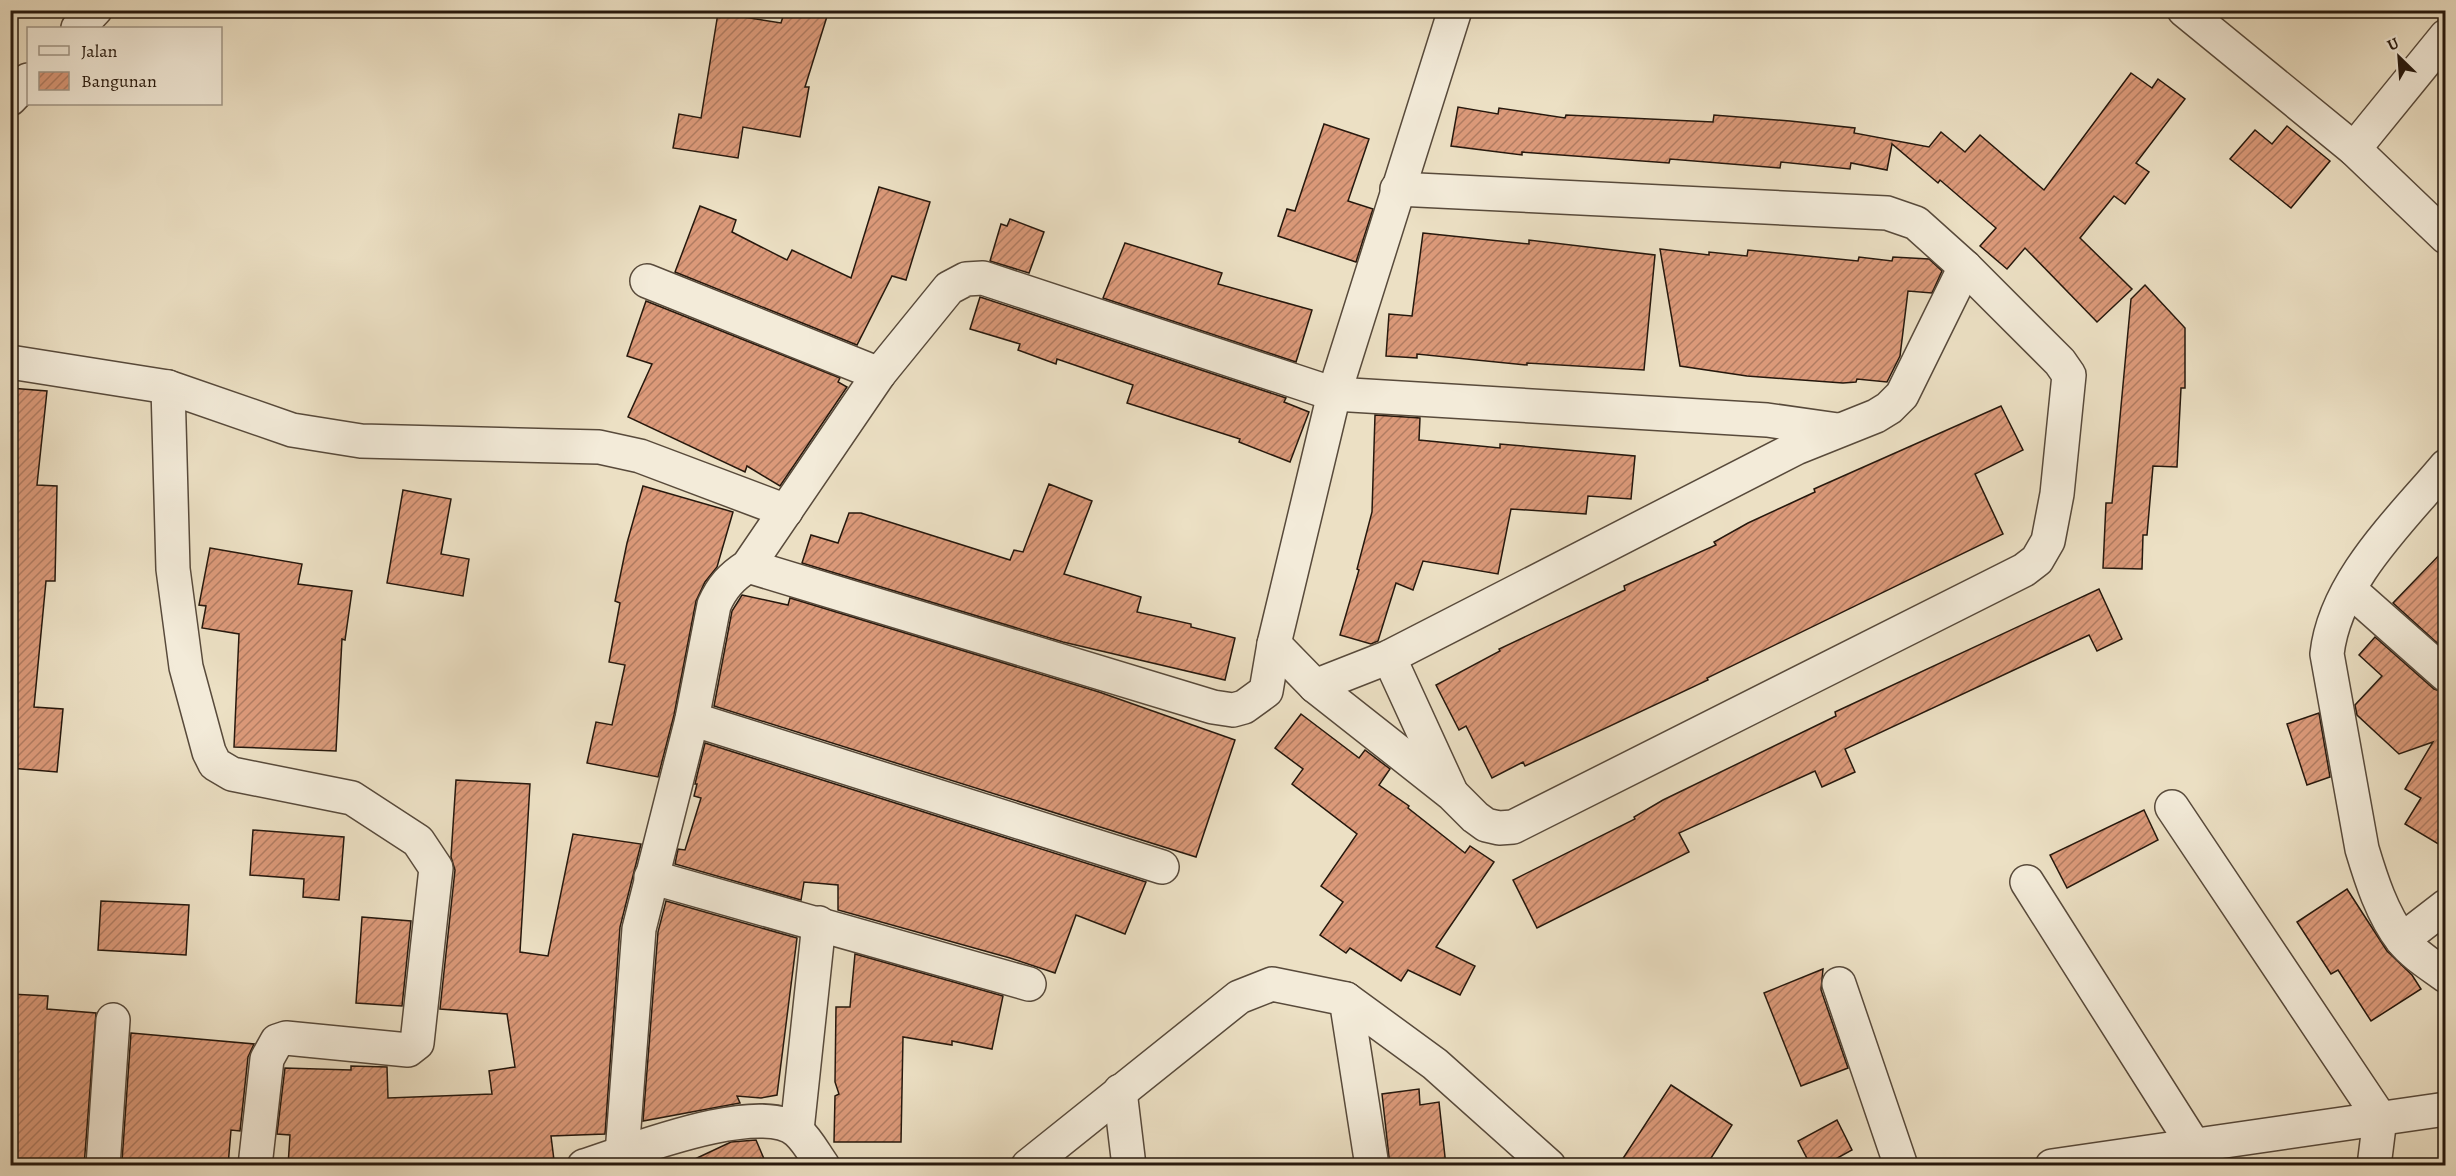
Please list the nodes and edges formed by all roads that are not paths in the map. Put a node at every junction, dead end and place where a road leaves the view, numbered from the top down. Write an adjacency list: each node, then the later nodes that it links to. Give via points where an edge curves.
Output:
1 (95, 10): 4 (street)
2 (1455, 10): 9 (street)
3 (2184, 10): 8 (street)
4 (79, 27)
5 (2445, 36): 8 (street)
6 (27, 81): 7 (street)
7 (10, 99)
8 (2354, 149): 10 (street)
9 (1397, 189): 11 (street, via 1887,213 1916,223); 16 (street)
10 (2445, 237)
11 (1965, 267): 17 (street, via 1902,395 1876,416); 27 (street, via 2069,375 2048,541 2037,560 2024,570 1513,827 1486,825)
12 (647, 281): 14 (street)
13 (10, 362): 15 (street)
14 (879, 374): 16 (street, via 949,288 966,279 983,278); 19 (street)
15 (168, 387): 19 (street, via 292,430 361,441 599,447 659,462); 47 (street, via 173,570 186,667 208,752 215,764 232,774 352,798 418,841 436,868 414,1046 408,1050 286,1038 277,1041 267,1059)
16 (1334, 394): 17 (street, via 1767,420); 22 (street)
17 (1838, 430): 23 (street)
18 (2445, 466): 21 (street, via 2370,558)
19 (786, 511): 20 (street)
20 (748, 566): 22 (street, via 1233,710 1244,707 1266,690); 26 (street, via 721,589 714,605)
21 (2350, 590): 24 (street); 34 (street, via 2329,636 2329,670 2362,849 2387,914)
22 (1274, 644): 25 (street)
23 (1389, 657): 25 (street); 27 (street)
24 (2445, 675)
25 (1315, 686): 27 (street)
26 (692, 719): 29 (street); 30 (street)
27 (1452, 794)
28 (2172, 807): 42 (street)
29 (1162, 867)
30 (651, 877): 33 (street); 44 (street, via 639,929)
31 (2027, 882): 45 (street)
32 (2445, 906): 34 (street)
33 (819, 923): 36 (street); 43 (street)
34 (2402, 940): 35 (street)
35 (2445, 976)
36 (1029, 984)
37 (1839, 984): 54 (street)
38 (1346, 999): 40 (street, via 1272,984 1249,991); 52 (street); 53 (street, via 1436,1064)
39 (113, 1020): 46 (street)
40 (1120, 1090): 50 (street); 51 (street)
41 (2445, 1109): 42 (street)
42 (2380, 1118): 45 (street); 56 (street)
43 (797, 1130): 44 (street, via 766,1120 744,1120); 49 (street)
44 (622, 1154): 48 (street)
45 (2192, 1155): 55 (street)
46 (103, 1166)
47 (255, 1166)
48 (584, 1166)
49 (823, 1166)
50 (1028, 1166)
51 (1129, 1166)
52 (1372, 1166)
53 (1549, 1166)
54 (1901, 1166)
55 (2052, 1166)
56 (2374, 1166)

